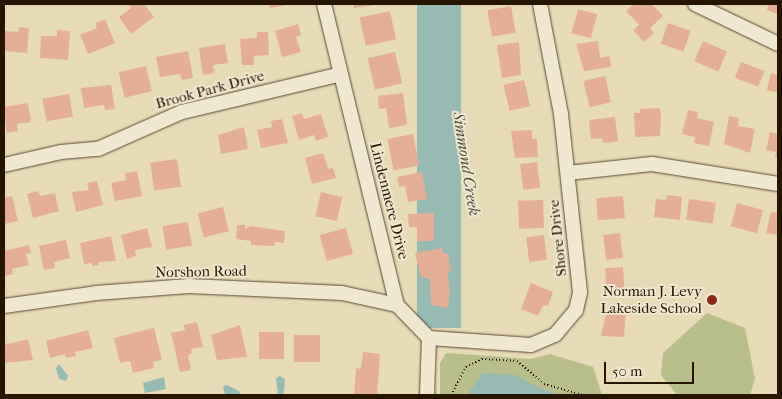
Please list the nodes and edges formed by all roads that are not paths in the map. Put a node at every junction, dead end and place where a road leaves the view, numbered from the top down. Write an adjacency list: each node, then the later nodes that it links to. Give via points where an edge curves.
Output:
1 (324, 4): 5 (street, Lindenmere Drive)
2 (540, 4): 7 (street, Shore Drive, via 561,114)
3 (695, 4): 4 (street)
4 (778, 44)
5 (341, 74): 6 (street, Brook Park Drive, via 182,112 98,149 61,152); 9 (street, Lindenmere Drive)
6 (4, 166)
7 (568, 174): 8 (street, via 652,164); 11 (street, Shore Drive, via 580,292 570,320 555,336 531,345)
8 (778, 184)
9 (398, 305): 10 (street, Norshon Road, via 342,293 189,286 96,293); 11 (street, Lindenmere Drive)
10 (4, 306)
11 (429, 338): 12 (street)
12 (427, 395)

